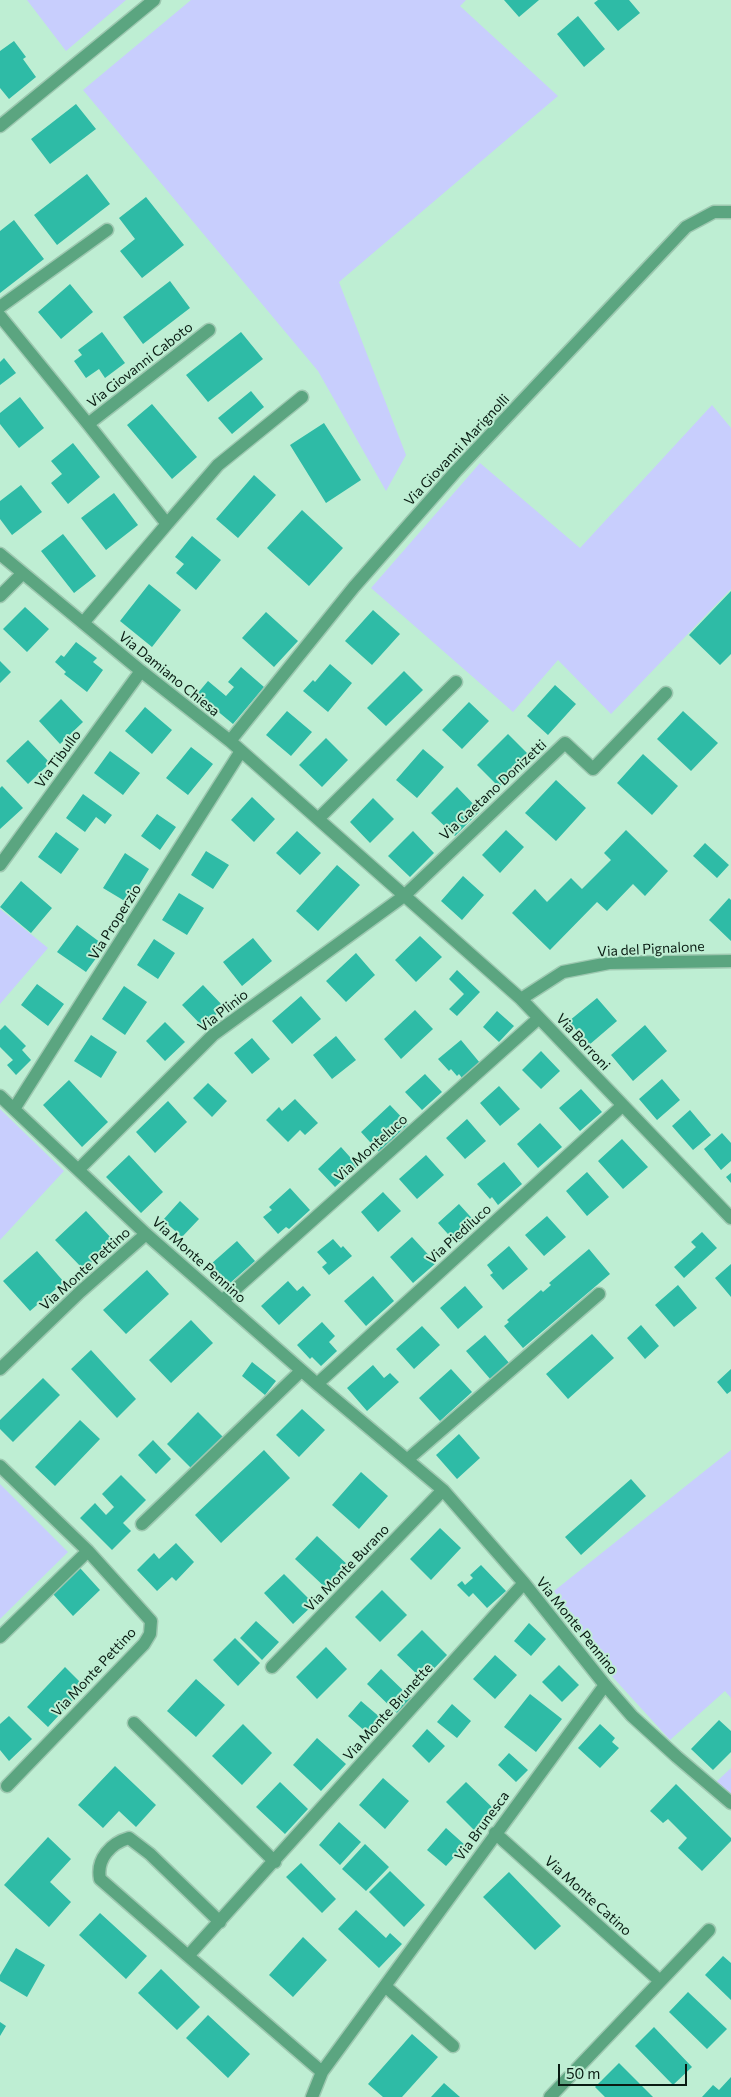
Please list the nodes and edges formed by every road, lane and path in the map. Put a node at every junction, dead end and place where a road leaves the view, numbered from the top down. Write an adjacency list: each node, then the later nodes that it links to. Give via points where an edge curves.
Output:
1 (154, 0): 2 (street)
2 (0, 126)
3 (731, 212): 18 (street, Via Giovanni Marignolli, via 714,212 686,227 373,565)
4 (108, 230): 5 (street)
5 (0, 307)
6 (0, 316): 9 (street, Via Giovanni Caboto)
7 (210, 330): 9 (street, Via Giovanni Caboto)
8 (302, 397): 10 (street, via 218,465)
9 (88, 424): 10 (street, Via Giovanni Caboto)
10 (167, 524): 14 (street)
11 (0, 554): 12 (street, Via Damiano Chiesa)
12 (22, 574): 13 (street); 14 (street, Via Damiano Chiesa)
13 (0, 596)
14 (83, 623): 15 (street, Via Damiano Chiesa)
15 (141, 671): 18 (street, Via Damiano Chiesa); 21 (street, Via Tibullo)
16 (456, 682): 20 (street)
17 (666, 693): 22 (street, Via Gaetano Donizetti, via 593,768 565,743)
18 (230, 741): 19 (street, Via Damiano Chiesa)
19 (241, 751): 20 (street, Via Damiano Chiesa); 28 (street, Via Properzio)
20 (319, 818): 22 (street, Via Damiano Chiesa)
21 (0, 865)
22 (404, 896): 24 (street, Via Borroni); 29 (street, Via Plinio, via 213,1035)
23 (731, 961): 24 (street, Via del Pignalone, via 608,963 563,972)
24 (521, 999): 25 (street, Via Borroni)
25 (539, 1018): 27 (street, Via Borroni); 33 (street, Via Monteluco)
26 (0, 1096): 28 (street, Via Monte Pennino)
27 (622, 1106): 30 (street, Via Borroni); 36 (street, Via Piediluco)
28 (14, 1109): 29 (street, Via Monte Pennino)
29 (79, 1169): 31 (street, Via Monte Pennino)
30 (731, 1218)
31 (146, 1234): 33 (street, Via Monte Pennino); 34 (street, Via Monte Pettino)
32 (599, 1294): 37 (street)
33 (222, 1301): 35 (street, Via Monte Pennino)
34 (0, 1369)
35 (301, 1371): 36 (street, Via Monte Pennino); 40 (street)
36 (317, 1384): 37 (street, Via Monte Pennino)
37 (408, 1459): 39 (street, Via Monte Pennino)
38 (0, 1466): 41 (street, Via Monte Pettino)
39 (443, 1490): 42 (street, Via Monte Pennino); 44 (street, Via Monte Burano)
40 (142, 1524)
41 (88, 1551): 43 (street); 47 (street, Via Monte Pettino, via 151,1621 150,1634)
42 (524, 1583): 45 (street, Via Monte Pennino); 50 (street, Via Monte Brunette)
43 (0, 1637)
44 (272, 1667)
45 (605, 1685): 48 (street, Via Monte Pennino, via 632,1716); 49 (street, Via Brunesca)
46 (134, 1723): 50 (street)
47 (7, 1786)
48 (731, 1803)
49 (496, 1833): 54 (street, Via Monte Catino); 55 (street, Via Brunesca)
50 (275, 1862): 51 (street, Via Monte Brunette)
51 (220, 1922): 53 (street, Via Monte Brunette); 53 (street, via 129,1838 119,1841 105,1854 98,1868 100,1878)
52 (710, 1930): 54 (street)
53 (188, 1956): 57 (street)
54 (660, 1981): 59 (street)
55 (385, 1986): 56 (street); 57 (street, Via Brunesca)
56 (453, 2046)
57 (322, 2072): 58 (street, Via Brunesca)
58 (312, 2097)
59 (550, 2097)

